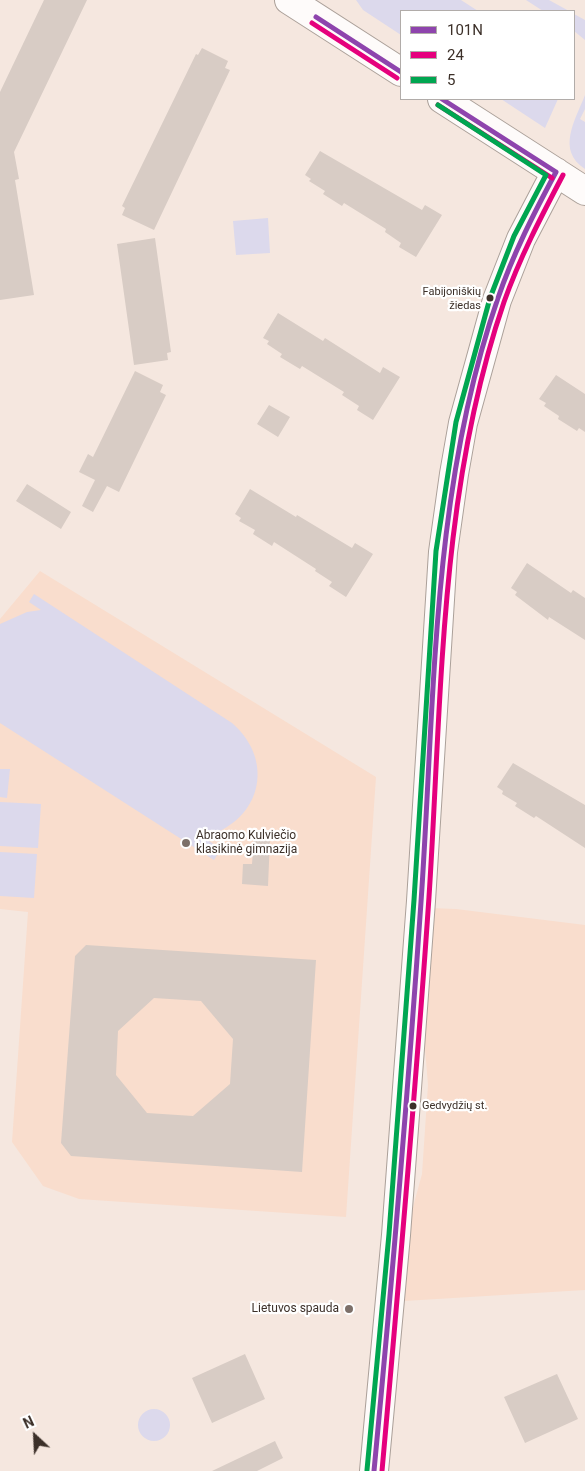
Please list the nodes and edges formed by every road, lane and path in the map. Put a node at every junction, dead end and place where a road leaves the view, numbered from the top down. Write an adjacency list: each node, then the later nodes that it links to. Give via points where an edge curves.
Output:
1 (289, 0): 2 (main road)
2 (400, 71)
3 (444, 100): 4 (main road)
4 (556, 172): 5 (main road); 6 (main road, via 521,240 497,300 463,423 451,494 443,552 396,1235)
5 (585, 190)
6 (374, 1471)

